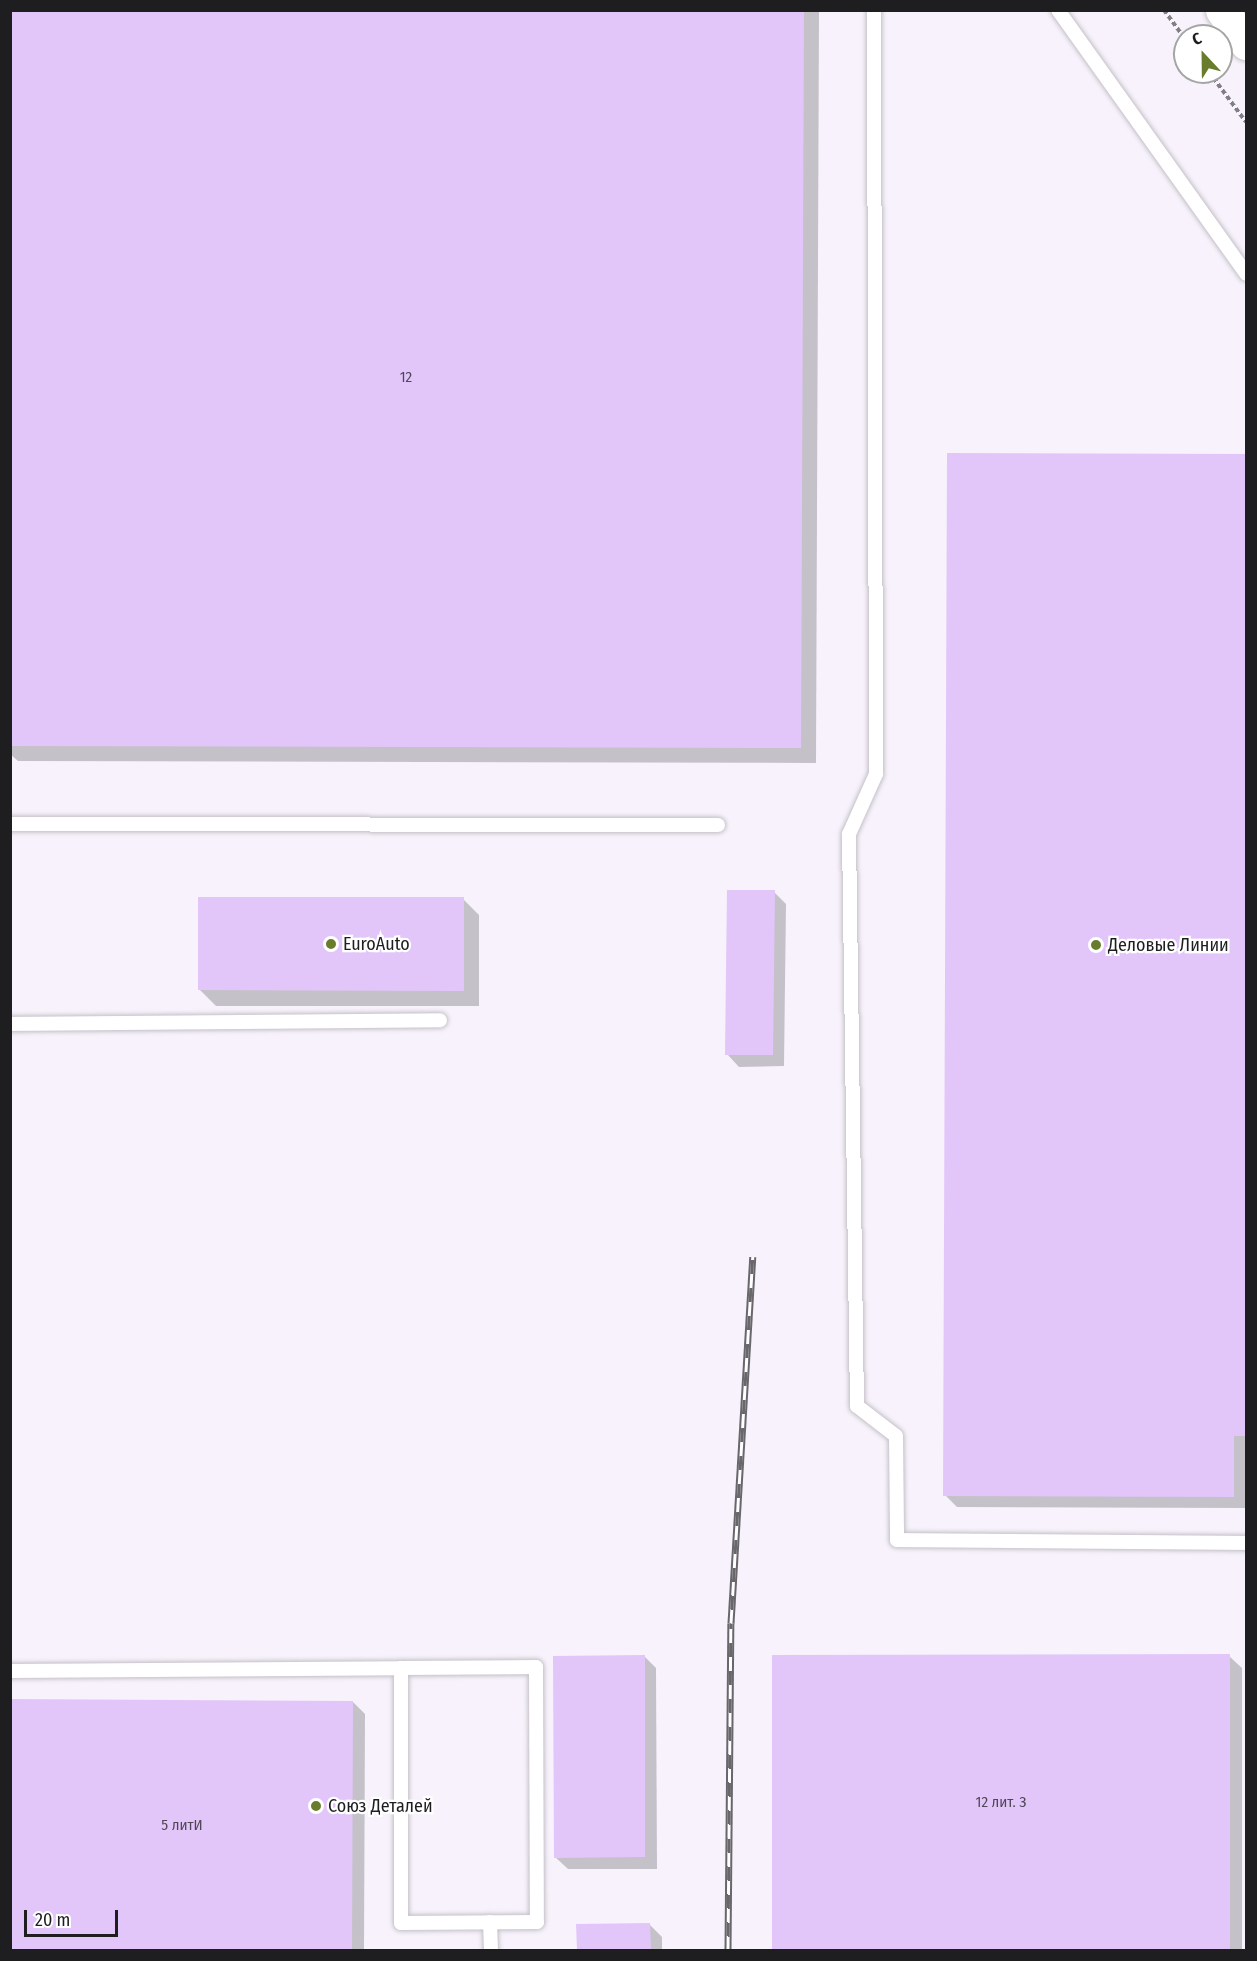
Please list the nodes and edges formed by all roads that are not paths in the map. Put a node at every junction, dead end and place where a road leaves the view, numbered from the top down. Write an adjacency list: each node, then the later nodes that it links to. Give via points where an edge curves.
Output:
1 (874, 10): 10 (lane, via 876,774 849,834 857,1406 896,1436 897,1540)
2 (1058, 10): 5 (lane)
3 (1222, 10): 4 (street)
4 (1246, 43)
5 (1246, 274)
6 (10, 824): 7 (lane)
7 (718, 825)
8 (440, 1020): 9 (lane)
9 (10, 1024)
10 (1246, 1543)
11 (401, 1668): 12 (lane); 13 (lane, via 401,1923); 13 (lane, via 536,1668 537,1922)
12 (10, 1671)
13 (490, 1922): 14 (lane)
14 (491, 1950)

